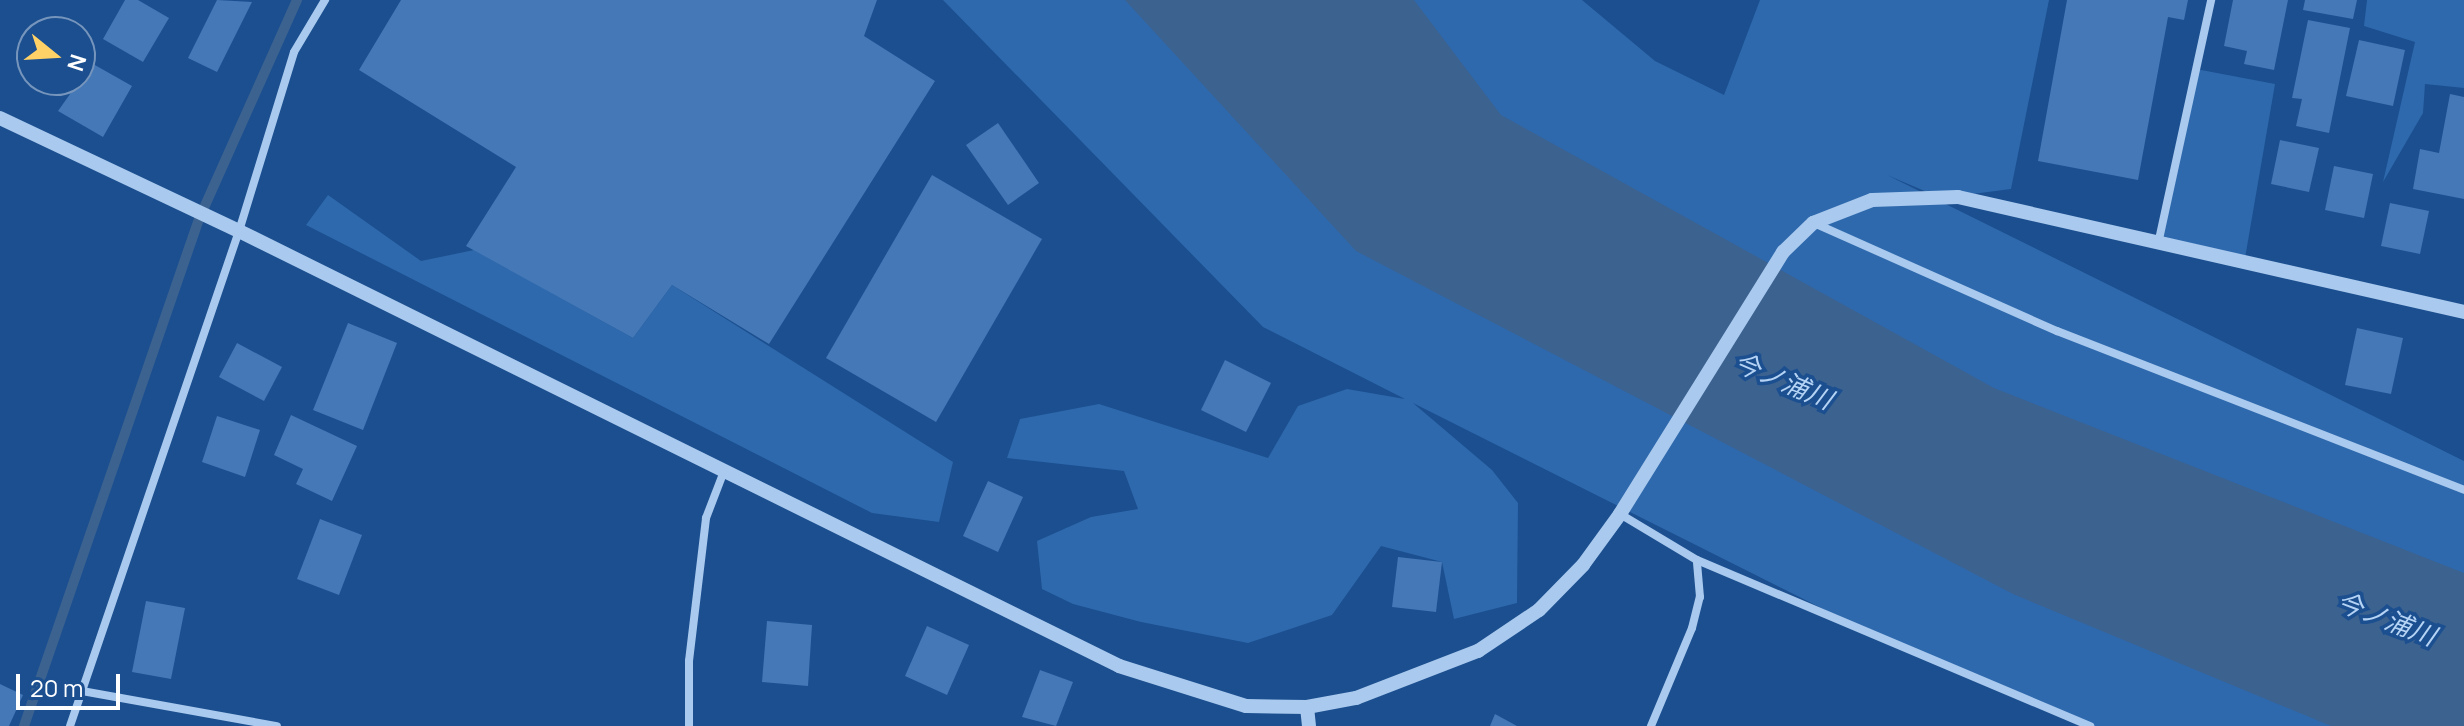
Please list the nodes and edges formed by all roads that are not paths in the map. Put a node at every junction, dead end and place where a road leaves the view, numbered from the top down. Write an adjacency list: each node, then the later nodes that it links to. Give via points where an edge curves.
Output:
1 (325, 0): 5 (street, via 294,52)
2 (2211, 0): 6 (street)
3 (0, 118): 5 (street)
4 (1813, 223): 6 (street, via 1872,200 1958,197); 9 (street, via 2057,331); 10 (street, via 1783,252)
5 (239, 231): 8 (street); 12 (street)
6 (2158, 244): 7 (street)
7 (2464, 312)
8 (724, 471): 13 (street, via 1119,666 1246,706); 16 (street, via 706,518 689,661)
9 (2464, 490)
10 (1620, 514): 11 (street); 13 (street, via 1583,565 1539,610 1478,651 1356,698)
11 (1697, 560): 18 (street, via 1700,597 1692,628); 19 (street)
12 (82, 691): 14 (street); 15 (street)
13 (1307, 707): 17 (street)
14 (70, 726)
15 (277, 726)
16 (689, 726)
17 (1309, 726)
18 (1651, 726)
19 (2090, 726)

